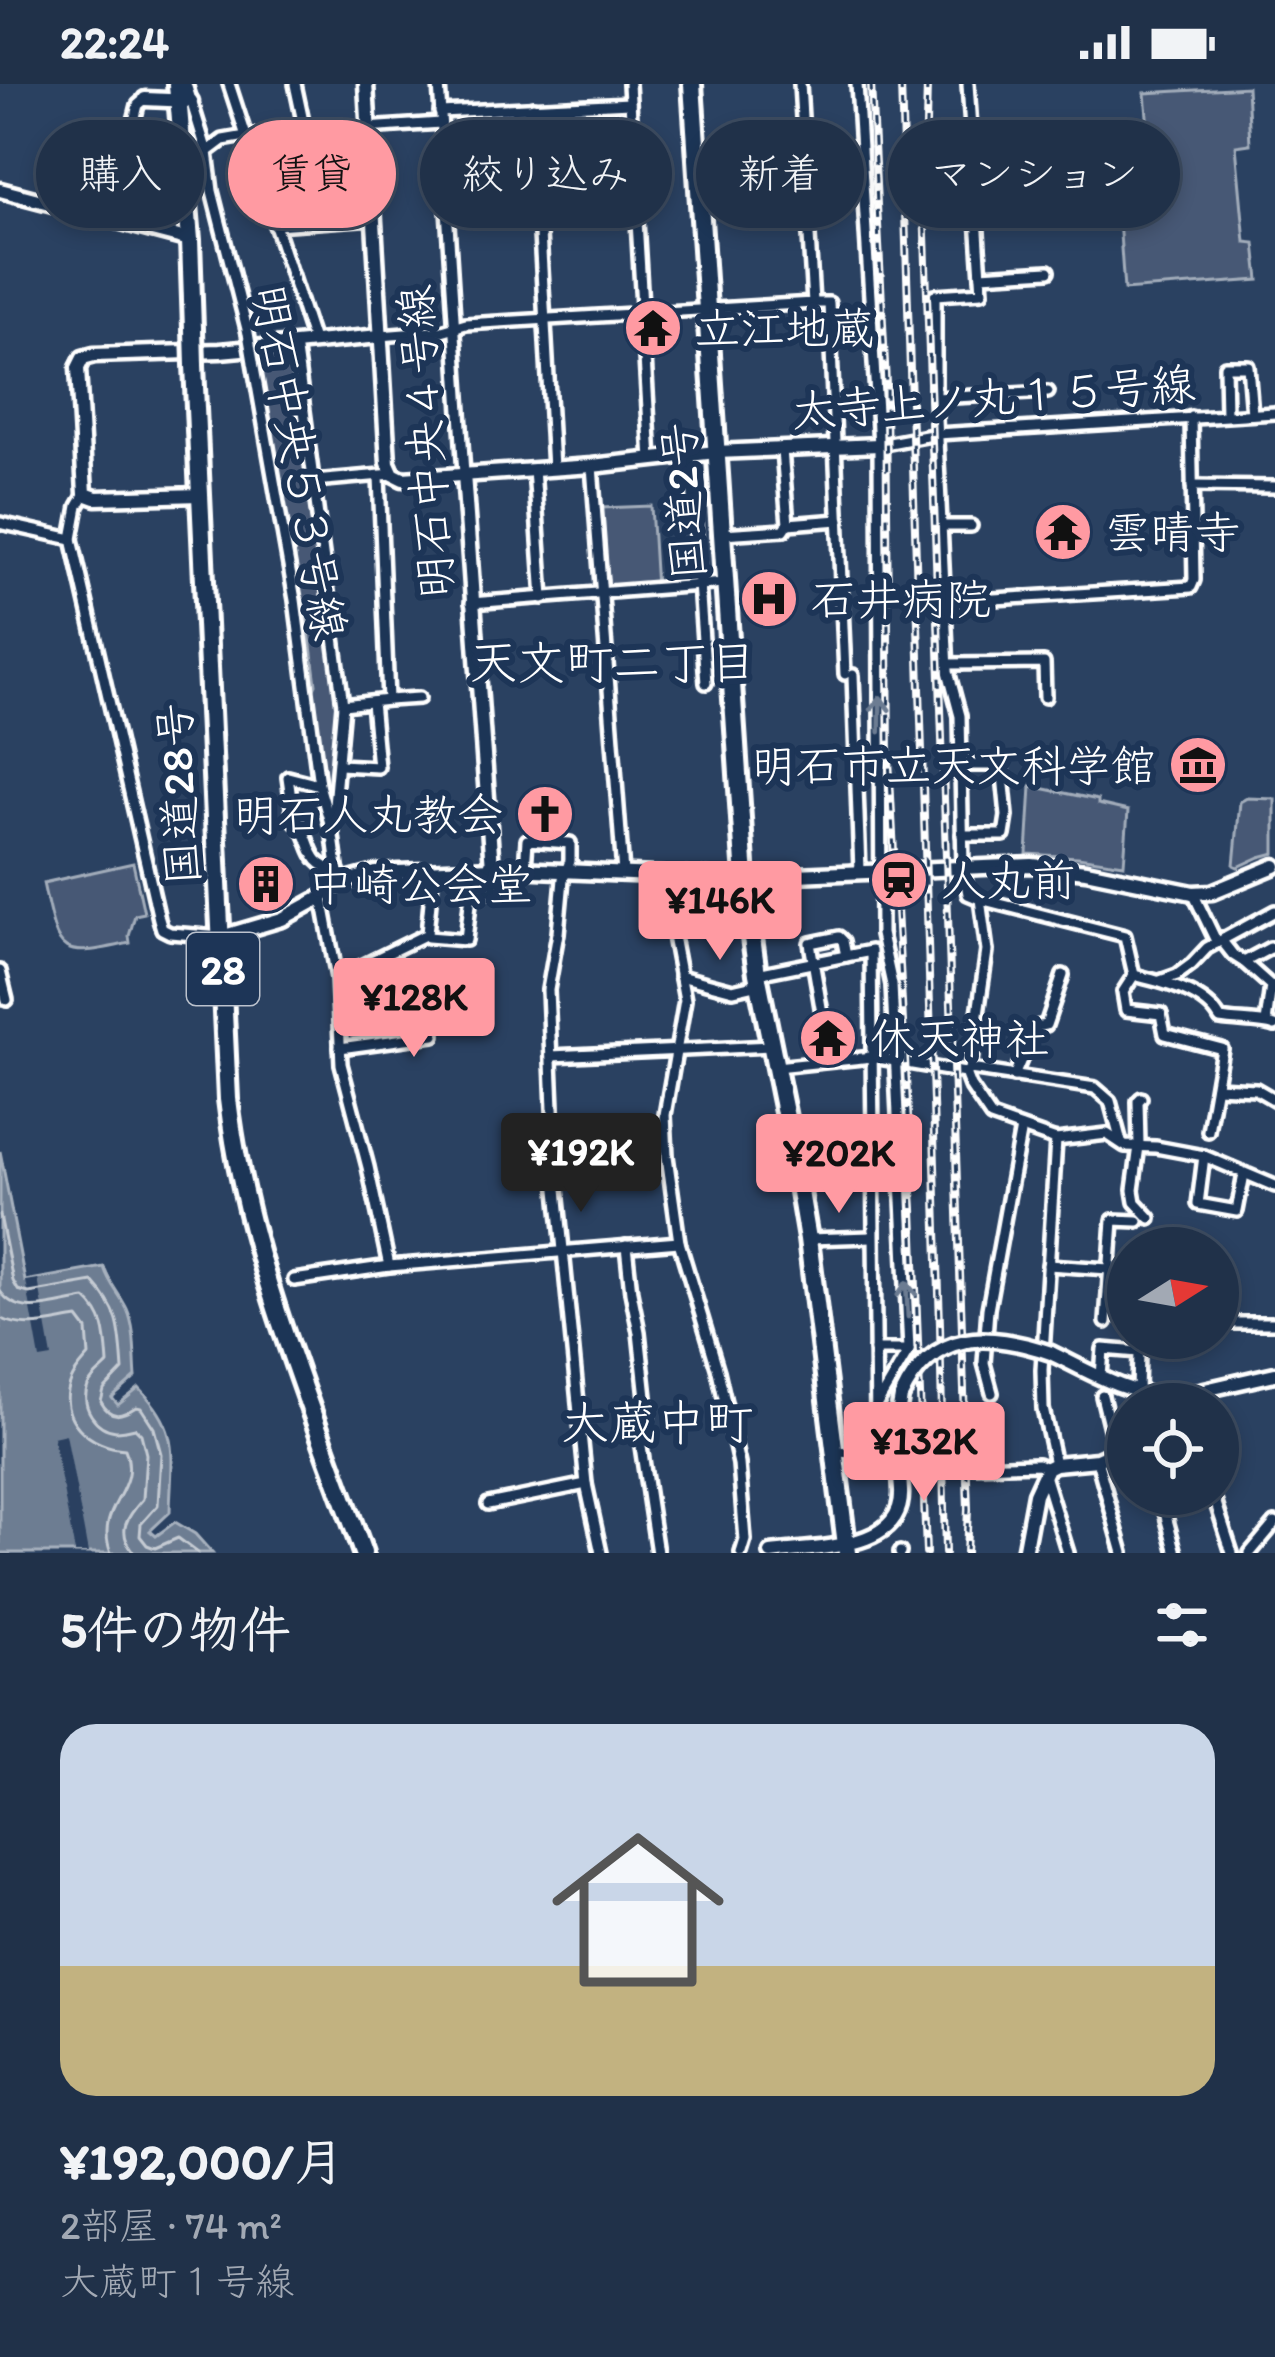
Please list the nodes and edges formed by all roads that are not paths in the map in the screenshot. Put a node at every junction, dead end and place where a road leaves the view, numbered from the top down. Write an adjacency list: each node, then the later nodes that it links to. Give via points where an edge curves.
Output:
1 (229, 84): 16 (street)
2 (295, 84): 17 (street)
3 (366, 84): 18 (street)
4 (439, 84): 14 (street, 明石中央４号線)
5 (629, 84): 12 (street)
6 (692, 84): 33 (highway, 国道2号)
7 (800, 84): 32 (street)
8 (857, 84): 47 (street)
9 (968, 84): 19 (street)
10 (183, 92): 11 (street); 22 (street, 明石中央５３号線); 29 (highway, 国道28号 / 28)
11 (145, 99): 15 (street)
12 (630, 103): 13 (street); 34 (street)
13 (533, 107): 14 (street); 35 (street)
14 (441, 117): 20 (street); 36 (street, 明石中央４号線)
15 (134, 120)
16 (241, 120)
17 (302, 120)
18 (368, 120)
19 (970, 120)
20 (396, 125)
21 (228, 139): 22 (street)
22 (206, 152): 85 (street, 明石中央５３号線, bridge, via 296,600)
23 (0, 190): 24 (street)
24 (36, 200)
25 (141, 228): 29 (street)
26 (276, 228): 38 (street)
27 (375, 228): 37 (street)
28 (978, 228): 31 (street)
29 (190, 240): 62 (highway, 国道28号 / 28, bridge)
30 (1048, 271): 31 (street)
31 (981, 275): 41 (street, via 982,292 935,295)
32 (813, 303): 33 (street); 48 (street, via 829,303)
33 (706, 309): 34 (street); 50 (highway, 国道2号)
34 (643, 314): 35 (street); 52 (street)
35 (543, 318): 36 (street); 54 (street)
36 (454, 328): 37 (street); 56 (street, 明石中央４号線)
37 (380, 336): 38 (street); 57 (street)
38 (313, 341): 39 (street)
39 (295, 343): 58 (street); 61 (street, via 83,358)
40 (1048, 392): 41 (street)
41 (935, 398): 46 (street)
42 (1275, 413): 43 (street, 太寺上ノ丸１５号線)
43 (1252, 414): 44 (street, 太寺上ノ丸１５号線); 44 (street, via 1248,366 1225,366)
44 (1226, 416): 45 (street, 太寺上ノ丸１５号線)
45 (1191, 417): 46 (street, 太寺上ノ丸１５号線); 59 (street)
46 (938, 434): 47 (street, 太寺上ノ丸１５号線); 66 (street)
47 (879, 445): 48 (street, 太寺上ノ丸１５号線); 96 (street, one-way to 47)
48 (834, 447): 49 (street, 太寺上ノ丸１５号線); 63 (street)
49 (782, 450): 50 (street, 太寺上ノ丸１５号線); 65 (street)
50 (716, 452): 51 (street, 太寺上ノ丸１５号線); 68 (highway, 国道2号)
51 (691, 455): 52 (street, 太寺上ノ丸１５号線); 71 (street)
52 (651, 460): 53 (street, 太寺上ノ丸１５号線)
53 (592, 466): 54 (street, 太寺上ノ丸１５号線); 72 (street)
54 (553, 468): 55 (street, 太寺上ノ丸１５号線)
55 (534, 469): 56 (street, 太寺上ノ丸１５号線); 73 (street)
56 (464, 474): 57 (street, 太寺上ノ丸１５号線); 75 (street, 明石中央４号線)
57 (386, 475): 58 (street); 80 (street)
58 (314, 481): 82 (street)
59 (1192, 486): 60 (street); 74 (street, via 1191,587)
60 (1275, 487)
61 (85, 494): 62 (street); 69 (street)
62 (200, 495): 105 (highway, 国道28号 / 28)
63 (839, 520): 65 (street); 94 (street)
64 (0, 523): 69 (street)
65 (788, 524): 68 (street)
66 (941, 526): 67 (street); 74 (street)
67 (971, 526)
68 (722, 534): 70 (highway, 国道2号)
69 (72, 538): 105 (street, via 162,929)
70 (725, 583): 71 (street); 99 (highway, 国道2号)
71 (699, 585): 72 (street); 77 (street)
72 (602, 594): 73 (street); 95 (street)
73 (544, 598): 75 (street)
74 (945, 602): 76 (street)
75 (471, 603): 90 (street, 明石中央４号線)
76 (947, 664): 78 (street, via 1044,663); 84 (street)
77 (706, 683)
78 (1045, 697)
79 (419, 698): 80 (street)
80 (388, 700): 81 (street)
81 (372, 702): 82 (street); 83 (street, via 378,766)
82 (343, 705): 83 (street)
83 (339, 765): 86 (street)
84 (961, 765): 87 (street); 87 (street, via 1002,765 1006,816 1004,835)
85 (319, 785): 86 (street, 明石中央５３号線); 98 (street, via 288,777 294,820 312,857)
86 (332, 828): 98 (street)
87 (962, 835): 89 (street)
88 (1275, 866): 100 (street)
89 (963, 867): 96 (street); 100 (street, via 1032,865); 102 (street, via 968,894)
90 (492, 868): 91 (street); 92 (street); 104 (street, via 495,890 471,894 466,940)
91 (525, 869): 93 (street); 93 (street, via 527,840 570,843)
92 (433, 870): 98 (street); 104 (street)
93 (567, 871): 95 (street); 125 (street, via 548,990)
94 (860, 871): 96 (street); 99 (street)
95 (623, 873): 97 (street)
96 (879, 873): 127 (street)
97 (666, 876): 99 (street); 114 (street)
98 (339, 877): 101 (street)
99 (745, 877): 116 (highway, 国道2号)
100 (1192, 893): 106 (street)
101 (322, 897): 105 (street); 115 (street)
102 (980, 899): 113 (street, via 1125,936); 129 (street, via 987,951)
103 (1275, 911): 106 (street)
104 (427, 934): 115 (street)
105 (221, 937): 178 (highway, 国道28号 / 28, via 228,1099 243,1196)
106 (1219, 942): 110 (street); 117 (street)
107 (1275, 948): 110 (street)
108 (846, 956): 109 (street); 109 (street, via 839,937 810,943); 126 (street, via 871,951)
109 (814, 962): 116 (street); 119 (street)
110 (1244, 962): 121 (street, via 1271,986)
111 (0, 971): 118 (street)
112 (1063, 975): 130 (street, via 1046,1024 1035,1027)
113 (1134, 975): 117 (street); 131 (street, via 1123,992 1126,1010 1161,1014 1165,1034 1222,1049)
114 (680, 976): 116 (street, via 733,990); 124 (street, via 685,1000)
115 (337, 978): 123 (street)
116 (758, 979): 122 (highway, 国道2号)
117 (1160, 981): 121 (street, via 1214,1007 1220,1019)
118 (8, 1000)
119 (823, 1019)
120 (432, 1023): 123 (street, via 434,1035)
121 (1270, 1024)
122 (772, 1046): 124 (street); 128 (highway, 国道2号)
123 (340, 1048): 149 (street)
124 (676, 1051): 125 (street); 145 (street, via 665,1115)
125 (551, 1056): 147 (street)
126 (872, 1057): 127 (street); 128 (street); 143 (street)
127 (895, 1060): 129 (street); 157 (street, one-way to 127)
128 (776, 1067): 144 (highway, 国道2号)
129 (968, 1071): 130 (street); 134 (street, via 991,1117)
130 (1014, 1076): 137 (street, via 1095,1088 1110,1100)
131 (1216, 1087): 133 (street, via 1256,1089); 135 (street)
132 (1141, 1098): 138 (street)
133 (1275, 1100)
134 (1021, 1128): 136 (street); 163 (street, via 988,1309 984,1363)
135 (1208, 1131)
136 (1056, 1140): 137 (street, via 1107,1134); 148 (street)
137 (1121, 1142): 138 (street)
138 (1139, 1146): 139 (street); 142 (street, via 1133,1190 1144,1219 1114,1220)
139 (1204, 1156): 140 (street); 140 (street, via 1198,1204 1237,1211)
140 (1244, 1174): 141 (street)
141 (1275, 1186)
142 (1113, 1227)
143 (872, 1237): 144 (street); 156 (street)
144 (808, 1239): 167 (highway, 国道2号)
145 (679, 1242): 146 (street); 181 (street, via 739,1464)
146 (626, 1246): 147 (street); 180 (street)
147 (562, 1252): 149 (street); 172 (street)
148 (1048, 1265): 150 (street); 171 (street, via 1042,1370)
149 (389, 1266): 151 (street)
150 (1107, 1269)
151 (294, 1280)
152 (1107, 1304): 153 (street)
153 (1106, 1322)
154 (1239, 1323): 155 (street)
155 (1275, 1323)
156 (874, 1350): 157 (street); 165 (street)
157 (910, 1350): 165 (street)
158 (1275, 1374): 162 (street)
159 (1101, 1377): 160 (street); 161 (street, via 1103,1349 1139,1352); 177 (street, bridge, via 1014,1341 960,1342 933,1357 902,1397 900,1510 887,1528)
160 (1117, 1383)
161 (1138, 1383)
162 (1235, 1383)
163 (992, 1393)
164 (1102, 1396): 166 (street)
165 (876, 1406): 167 (street, via 873,1450)
166 (1107, 1409)
167 (836, 1454): 177 (highway, 国道2号)
168 (1107, 1456): 169 (street)
169 (1097, 1460): 171 (street); 185 (street)
170 (974, 1466): 171 (street)
171 (1049, 1469): 183 (street, via 1035,1494); 184 (street)
172 (586, 1484): 173 (street); 179 (street)
173 (488, 1504)
174 (1166, 1515): 186 (street)
175 (1220, 1515): 187 (street)
176 (1275, 1523): 188 (street)
177 (846, 1549): 182 (street)
178 (363, 1553)
179 (601, 1553)
180 (657, 1553)
181 (741, 1553)
182 (771, 1553)
183 (1024, 1553)
184 (1068, 1553)
185 (1123, 1553)
186 (1177, 1553)
187 (1232, 1553)
188 (1250, 1553)

